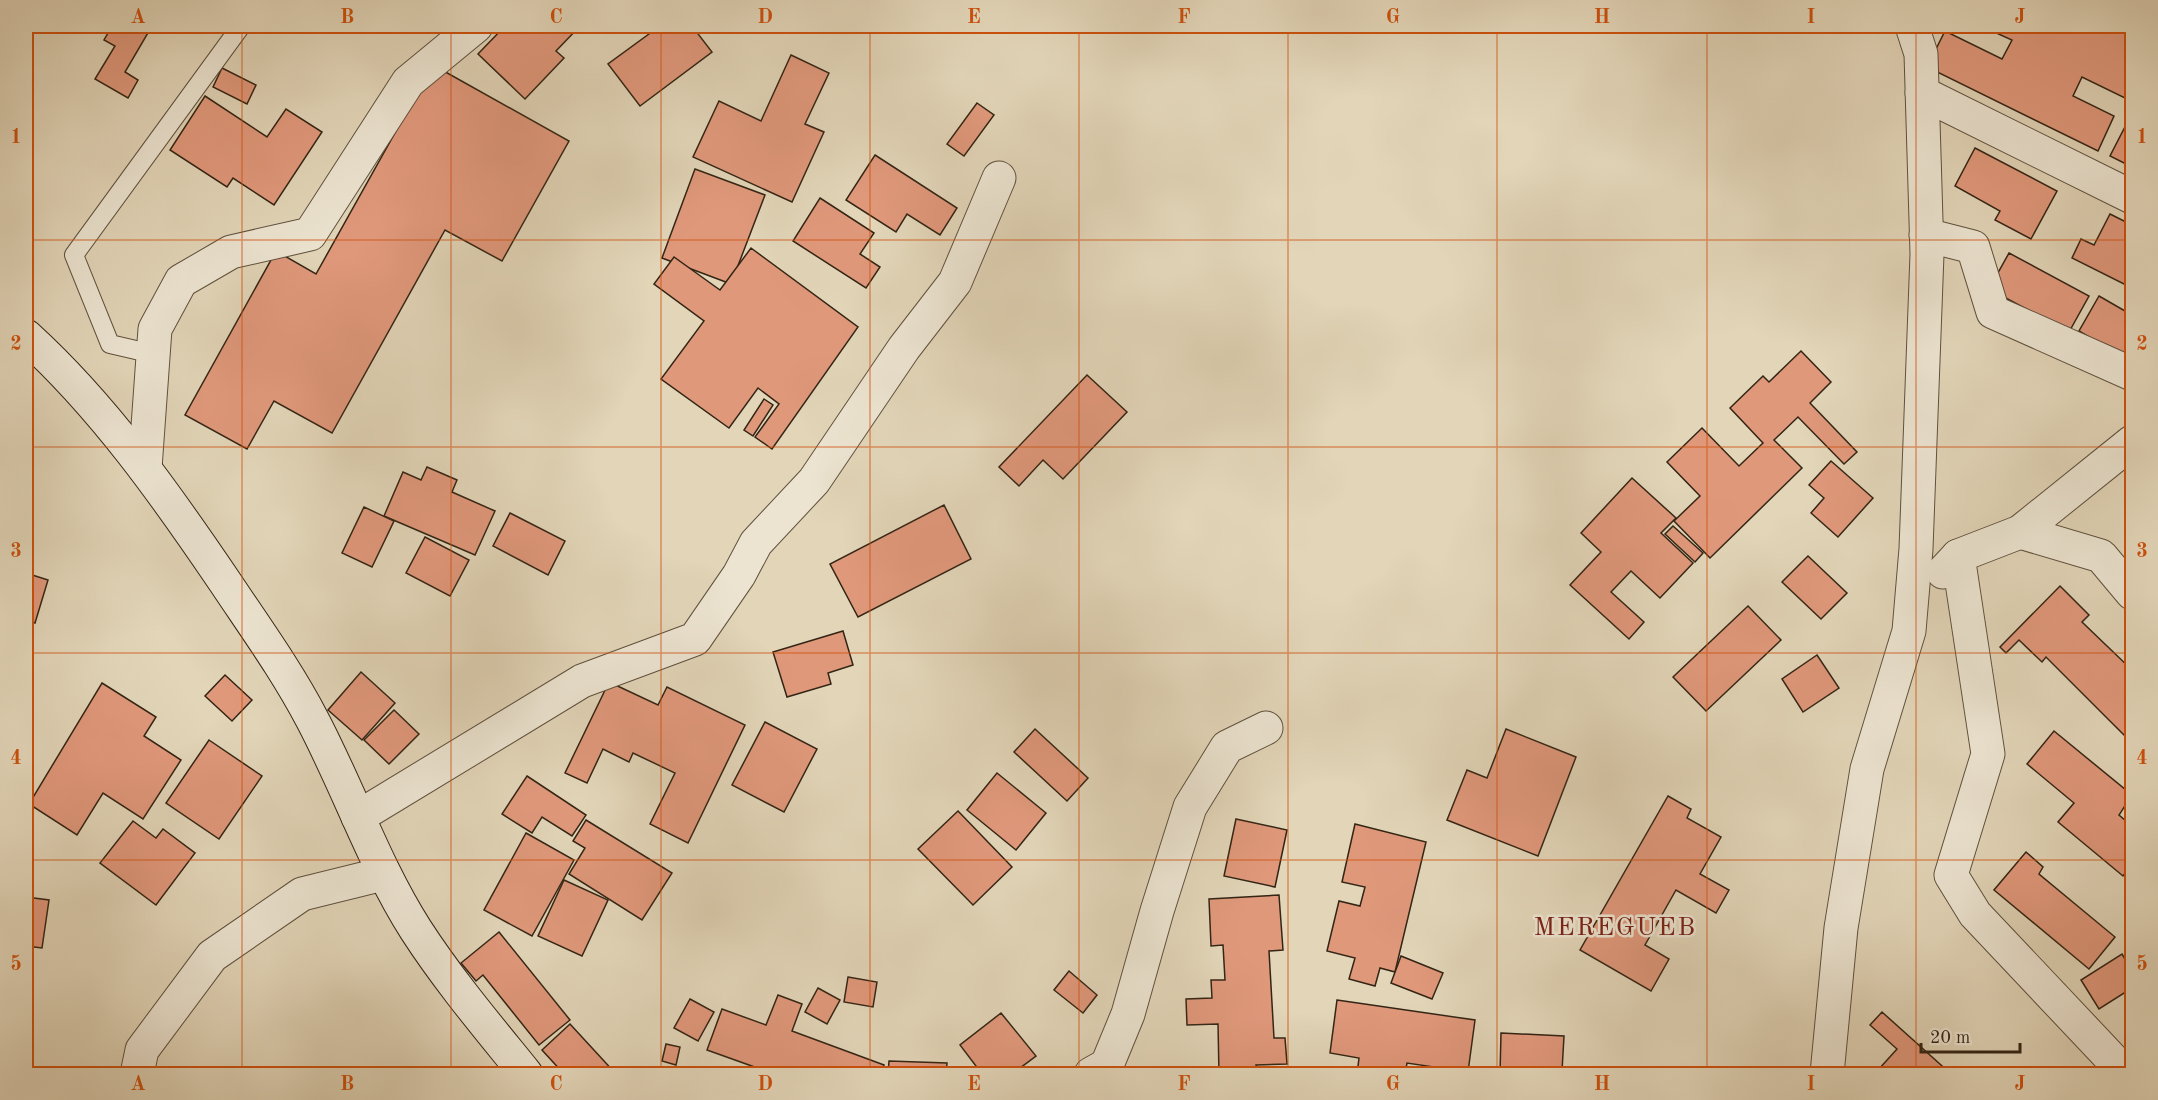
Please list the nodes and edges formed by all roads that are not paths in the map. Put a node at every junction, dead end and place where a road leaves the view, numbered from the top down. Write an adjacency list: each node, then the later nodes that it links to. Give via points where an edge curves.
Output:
1 (240, 26): 9 (lane, via 74,255 110,344)
2 (476, 26): 9 (street, via 408,82 310,234 231,252 181,281 155,329)
3 (1912, 26): 4 (street, via 1921,54)
4 (1922, 93): 6 (street); 7 (street)
5 (999, 178): 18 (street, via 955,282 904,348 814,481 756,543 740,575 695,639 582,681)
6 (2133, 197)
7 (1926, 235): 10 (street, via 1973,248 1993,312); 16 (street)
8 (26, 336): 12 (street)
9 (153, 354): 12 (street)
10 (2133, 374)
11 (2133, 442): 13 (street)
12 (145, 468): 18 (street, via 275,657 312,718)
13 (2020, 532): 14 (street); 15 (street, via 2101,556)
14 (1958, 556): 16 (street); 24 (street, via 1988,754 1951,875 1975,914)
15 (2133, 593)
16 (1911, 609): 23 (street, via 1909,630 1868,769 1841,928)
17 (1266, 728): 22 (street, via 1227,747 1190,807 1128,1014 1107,1065)
18 (358, 817): 19 (street)
19 (383, 874): 20 (street, via 302,894 212,956 142,1050); 21 (street, via 446,974)
20 (137, 1074)
21 (526, 1074)
22 (1091, 1074)
23 (1827, 1074)
24 (2126, 1074)

